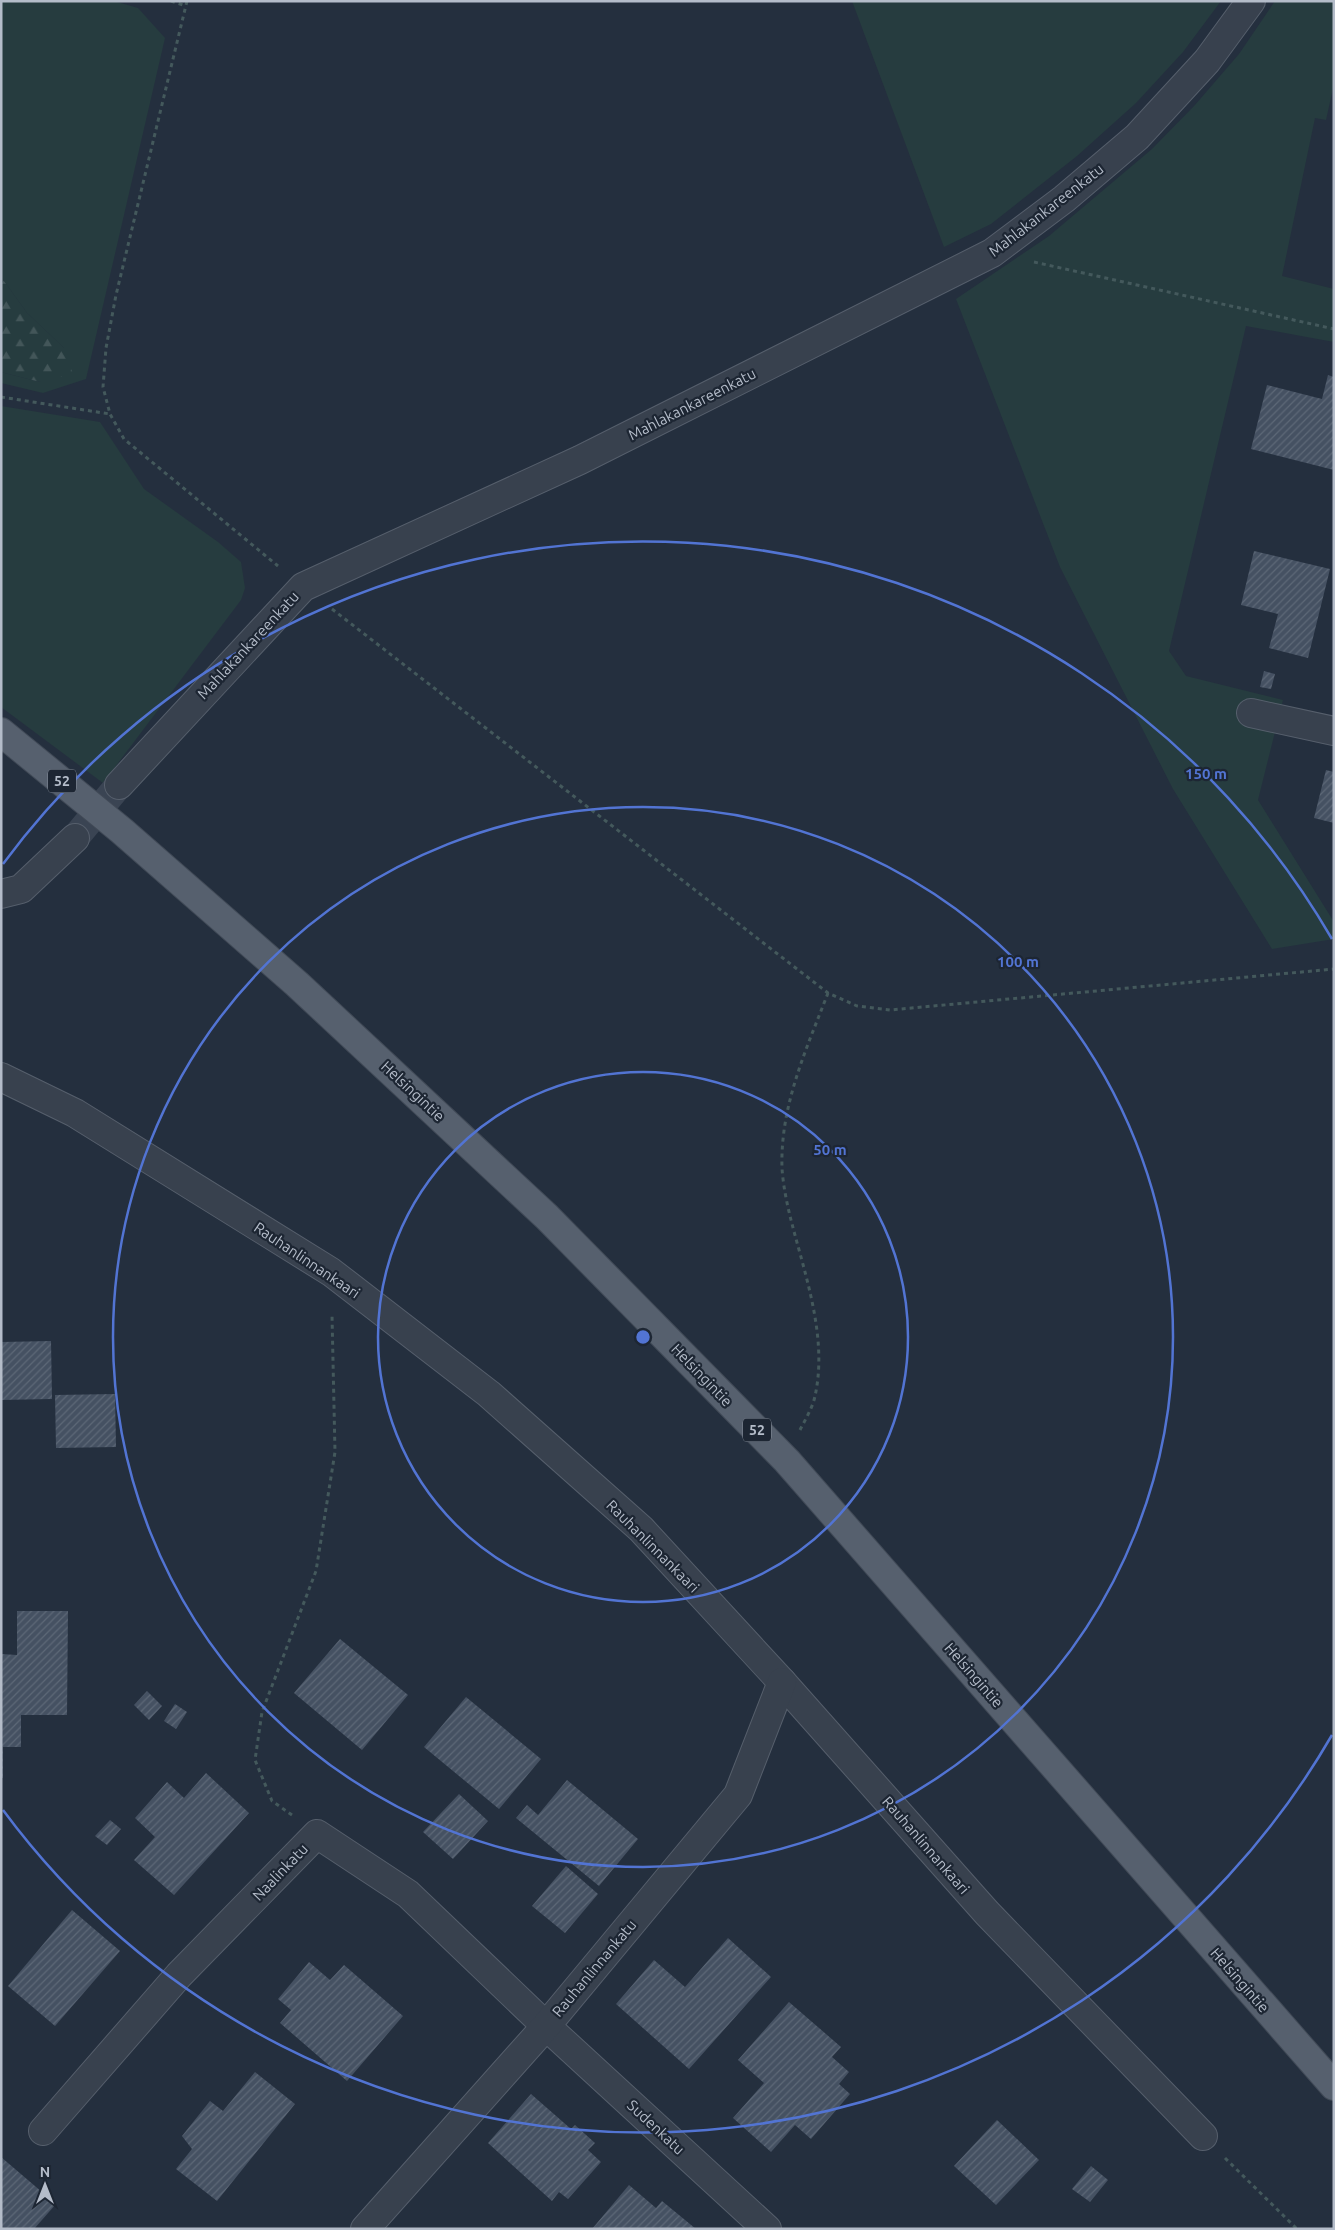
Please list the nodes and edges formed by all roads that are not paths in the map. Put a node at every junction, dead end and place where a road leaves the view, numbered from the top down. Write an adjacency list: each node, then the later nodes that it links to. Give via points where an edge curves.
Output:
1 (1251, 1): 5 (street, Mahlakankareenkatu, via 1207,61 1137,137 1064,199 992,253 580,460 303,587)
2 (1251, 713): 3 (street)
3 (1334, 731)
4 (1, 732): 11 (main road, Helsingintie / 52, via 122,831 297,984 547,1217 787,1461)
5 (120, 785)
6 (75, 838): 7 (street, via 21,889)
7 (1, 894)
8 (1, 1077): 9 (street, Rauhanlinnankaari, via 75,1113 331,1272 489,1394 641,1529)
9 (782, 1682): 10 (street, Rauhanlinnankatu, via 738,1795); 13 (street, Rauhanlinnankaari, via 987,1913)
10 (546, 2026): 12 (street, Naalinkatu, via 408,1894 317,1834 180,1975); 14 (street, Rauhanlinnankatu); 15 (street, Sudenkatu)
11 (1334, 2086)
12 (42, 2131)
13 (1203, 2136)
14 (366, 2229)
15 (767, 2229)

